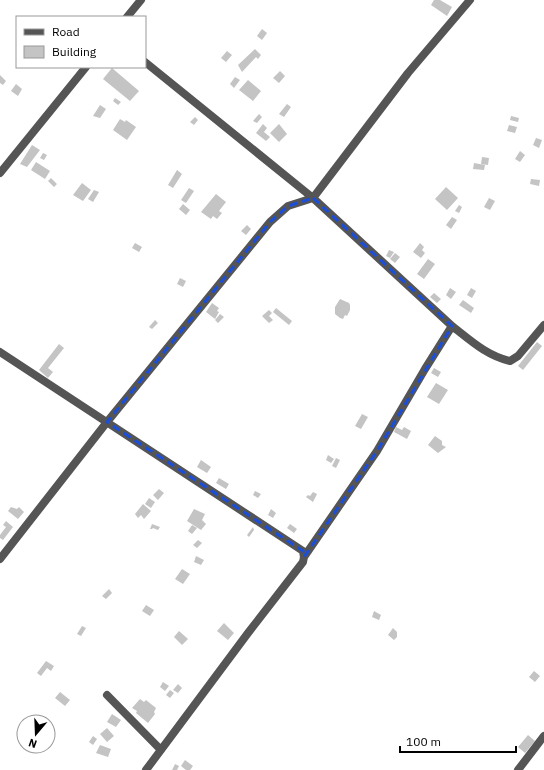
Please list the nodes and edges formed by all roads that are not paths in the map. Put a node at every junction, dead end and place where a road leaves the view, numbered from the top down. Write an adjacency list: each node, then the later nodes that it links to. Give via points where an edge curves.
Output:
1 (141, 0): 3 (street)
2 (470, 0): 7 (street, via 408,73)
3 (128, 16)
4 (146, 63): 7 (street)
5 (85, 68): 6 (street)
6 (0, 173)
7 (313, 198): 8 (street); 11 (street, via 288,206 270,222)
8 (452, 326): 9 (street, via 479,347 498,358 510,361); 12 (street, via 377,451)
9 (543, 329)
10 (0, 352): 11 (street)
11 (107, 422): 12 (street, via 303,551); 13 (street)
12 (304, 557): 16 (street, via 303,562)
13 (0, 559)
14 (107, 695): 16 (street)
15 (544, 736): 18 (street)
16 (161, 750): 17 (street)
17 (146, 770)
18 (518, 770)

